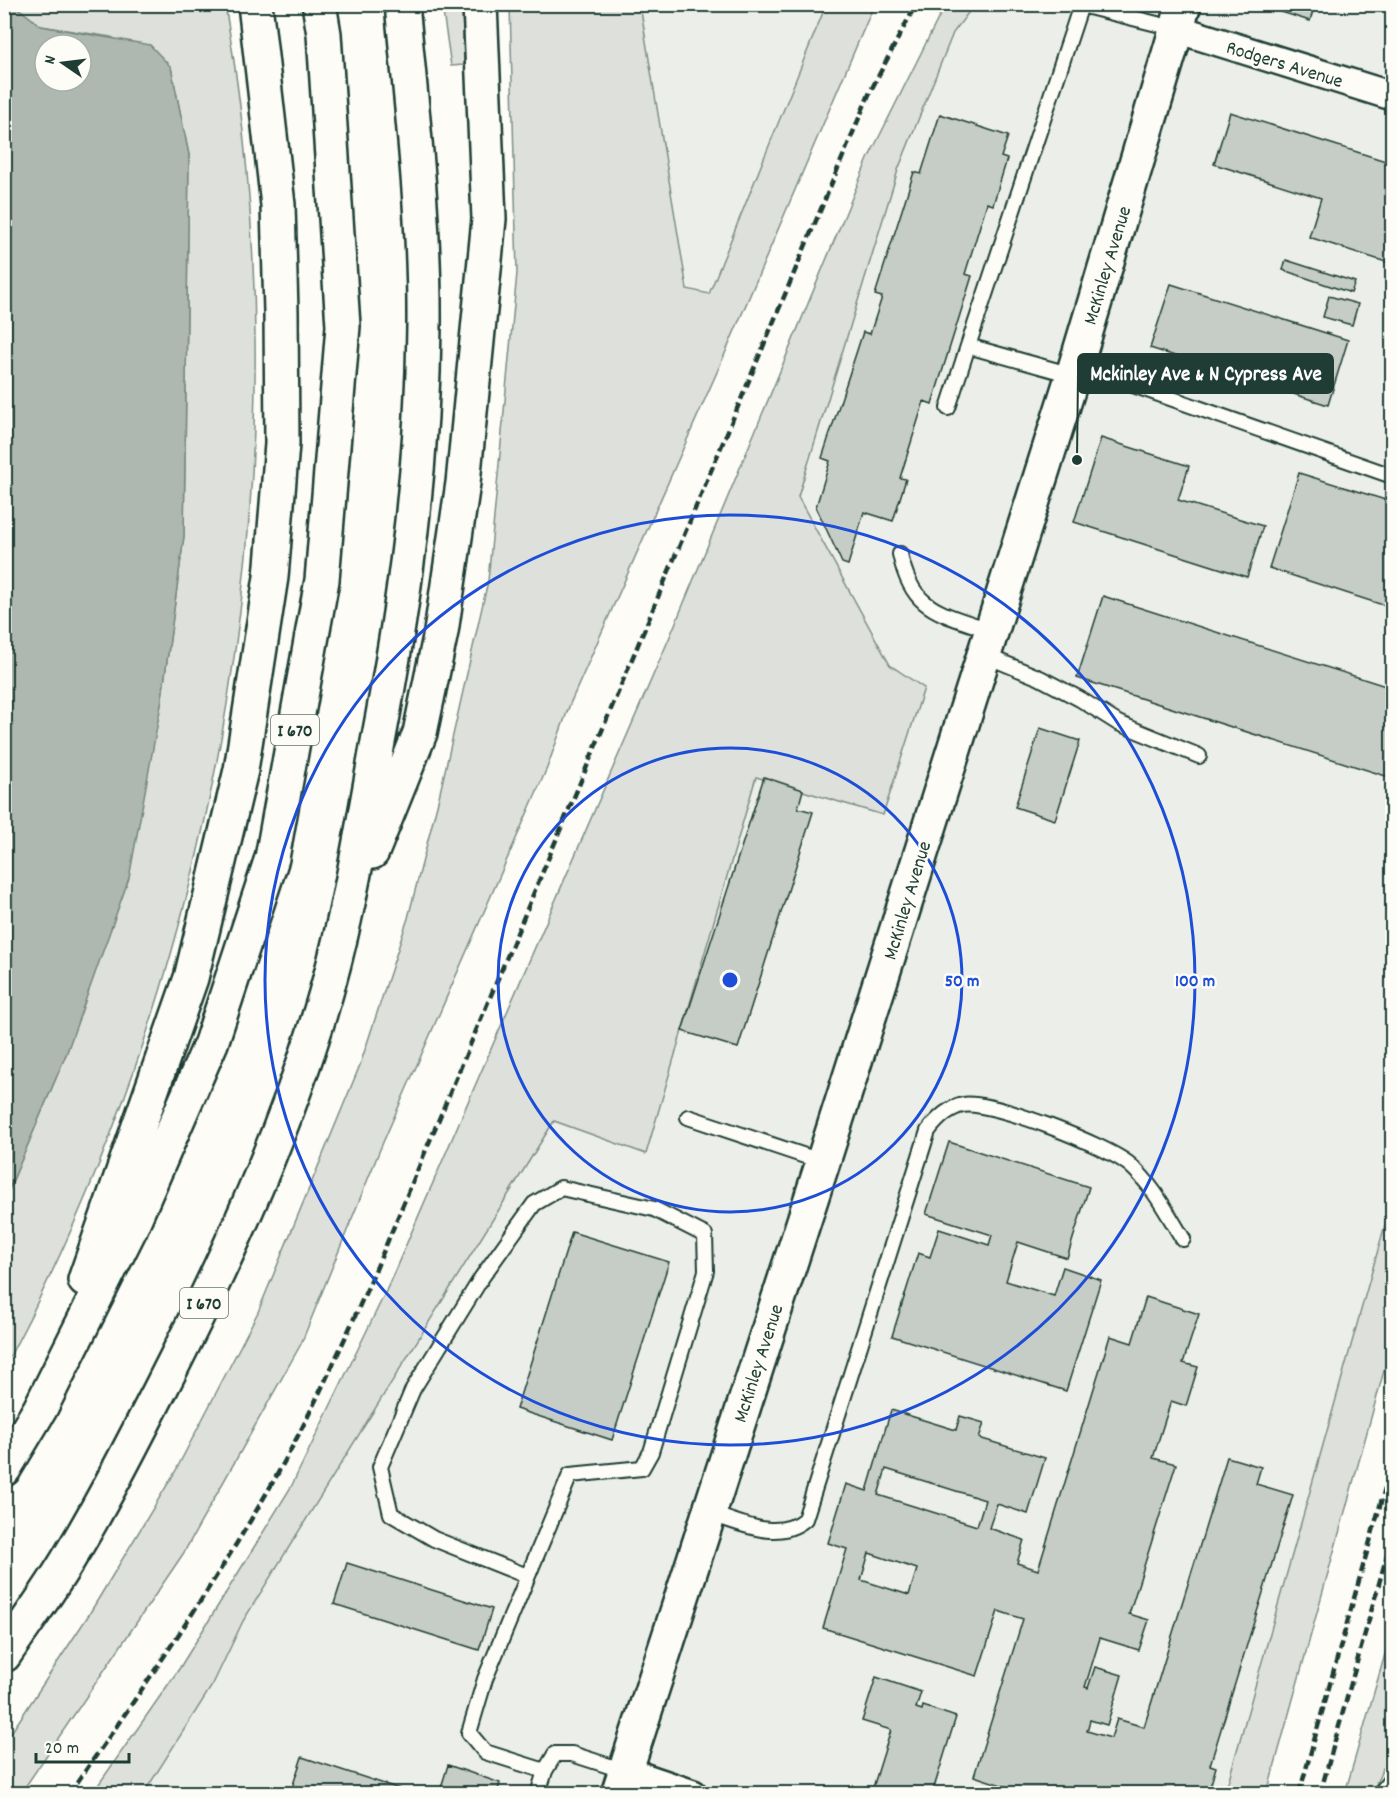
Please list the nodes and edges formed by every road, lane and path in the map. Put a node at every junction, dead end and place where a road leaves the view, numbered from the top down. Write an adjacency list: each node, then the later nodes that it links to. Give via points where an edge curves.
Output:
1 (255, 4): 18 (main road, via 278,205 281,312 282,444 271,577 241,770 191,978)
2 (319, 4): 18 (main road, I 670, via 343,326 322,580 273,858 211,1043 130,1229)
3 (402, 4): 14 (main road, I 670, via 420,199 424,326 420,456 391,676)
4 (480, 4): 14 (main road, via 489,219 460,506 441,632 420,733)
5 (1181, 17): 6 (street, Rodgers Avenue); 7 (lane, via 1081,5); 8 (main road, McKinley Avenue)
6 (1392, 96)
7 (968, 346): 8 (lane); 9 (lane)
8 (1074, 370): 10 (lane); 12 (main road, McKinley Avenue)
9 (948, 408)
10 (1392, 476)
11 (900, 554): 12 (lane, via 904,577 920,601)
12 (987, 643): 13 (lane, via 1118,723); 16 (main road, McKinley Avenue)
13 (1199, 756)
14 (344, 924): 22 (main road, I 670, via 318,1022 242,1221 132,1446 71,1555)
15 (688, 1116): 16 (lane)
16 (824, 1162): 20 (main road, McKinley Avenue)
17 (1183, 1239): 20 (lane, via 1155,1193 1129,1164 1096,1144 988,1106 963,1105 939,1116 928,1131 805,1519 795,1528 772,1532)
18 (40, 1409): 19 (main road, I 670)
19 (4, 1469)
20 (708, 1513): 25 (main road, McKinley Avenue)
21 (527, 1576): 21 (lane, via 570,1475 642,1468 651,1452 706,1271 705,1235 654,1209 561,1188 534,1204 482,1277 413,1389 380,1467 391,1514 434,1539); 23 (lane, via 485,1679 469,1733 485,1752)
22 (4, 1655)
23 (545, 1771): 25 (lane, via 555,1754 572,1754); 26 (lane)
24 (1392, 1778): 28 (lane)
25 (621, 1782): 27 (street)
26 (538, 1794)
27 (693, 1794)
28 (1380, 1794)

